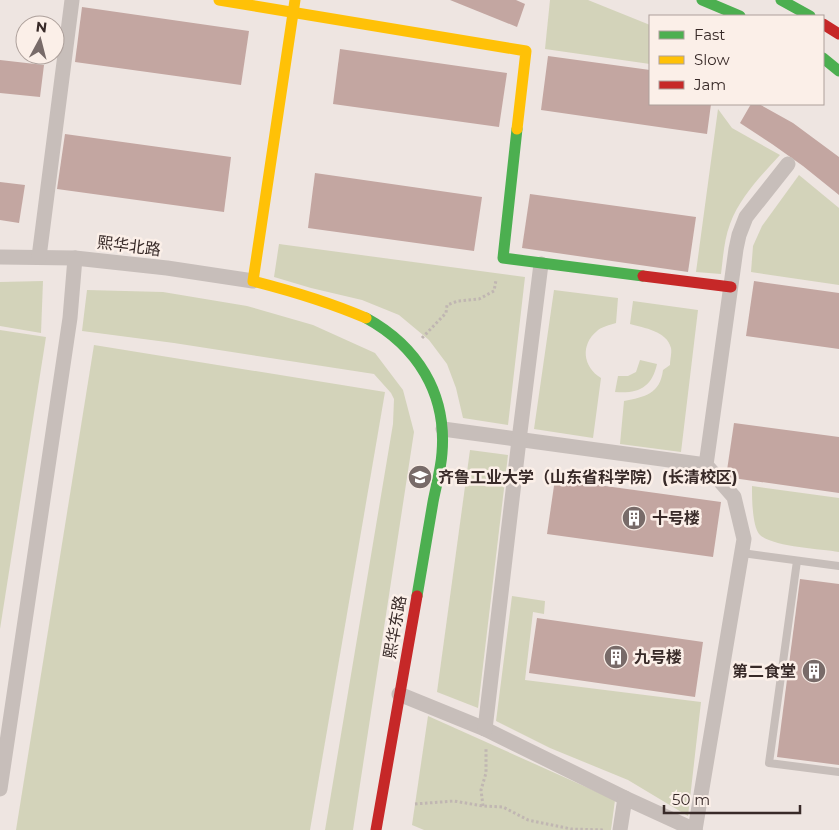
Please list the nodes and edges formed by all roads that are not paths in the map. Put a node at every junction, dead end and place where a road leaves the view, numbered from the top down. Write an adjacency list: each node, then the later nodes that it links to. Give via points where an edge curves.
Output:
1 (72, 0): 14 (street)
2 (219, 0): 5 (street)
3 (702, 0): 6 (street)
4 (781, 0): 7 (street)
5 (295, 6): 16 (street, via 526,51 504,258); 17 (street)
6 (738, 15)
7 (808, 15)
8 (824, 25): 9 (street)
9 (839, 34)
10 (824, 59): 11 (street)
11 (839, 71)
12 (788, 164): 18 (street, via 746,216 739,235)
13 (0, 257): 14 (street, 熙华北路)
14 (39, 257): 15 (street, 熙华北路)
15 (75, 258): 17 (street, 熙华北路); 28 (street, via 70,318)
16 (541, 264): 18 (street); 20 (street)
17 (253, 281): 19 (street, 熙华东路, via 337,305 392,334 410,352 432,386)
18 (731, 287): 21 (street)
19 (442, 429): 20 (street); 25 (street, 熙华东路, via 442,452)
20 (519, 440): 21 (street); 26 (street)
21 (706, 465): 22 (street, via 734,497 744,539)
22 (742, 553): 23 (lane); 32 (street)
23 (797, 561): 24 (lane); 27 (lane, via 769,762)
24 (839, 566)
25 (399, 694): 26 (street); 30 (street, 熙华东路)
26 (488, 731): 29 (street)
27 (839, 772)
28 (0, 789)
29 (625, 798): 31 (street); 32 (street)
30 (378, 829)
31 (620, 830)
32 (695, 830)

